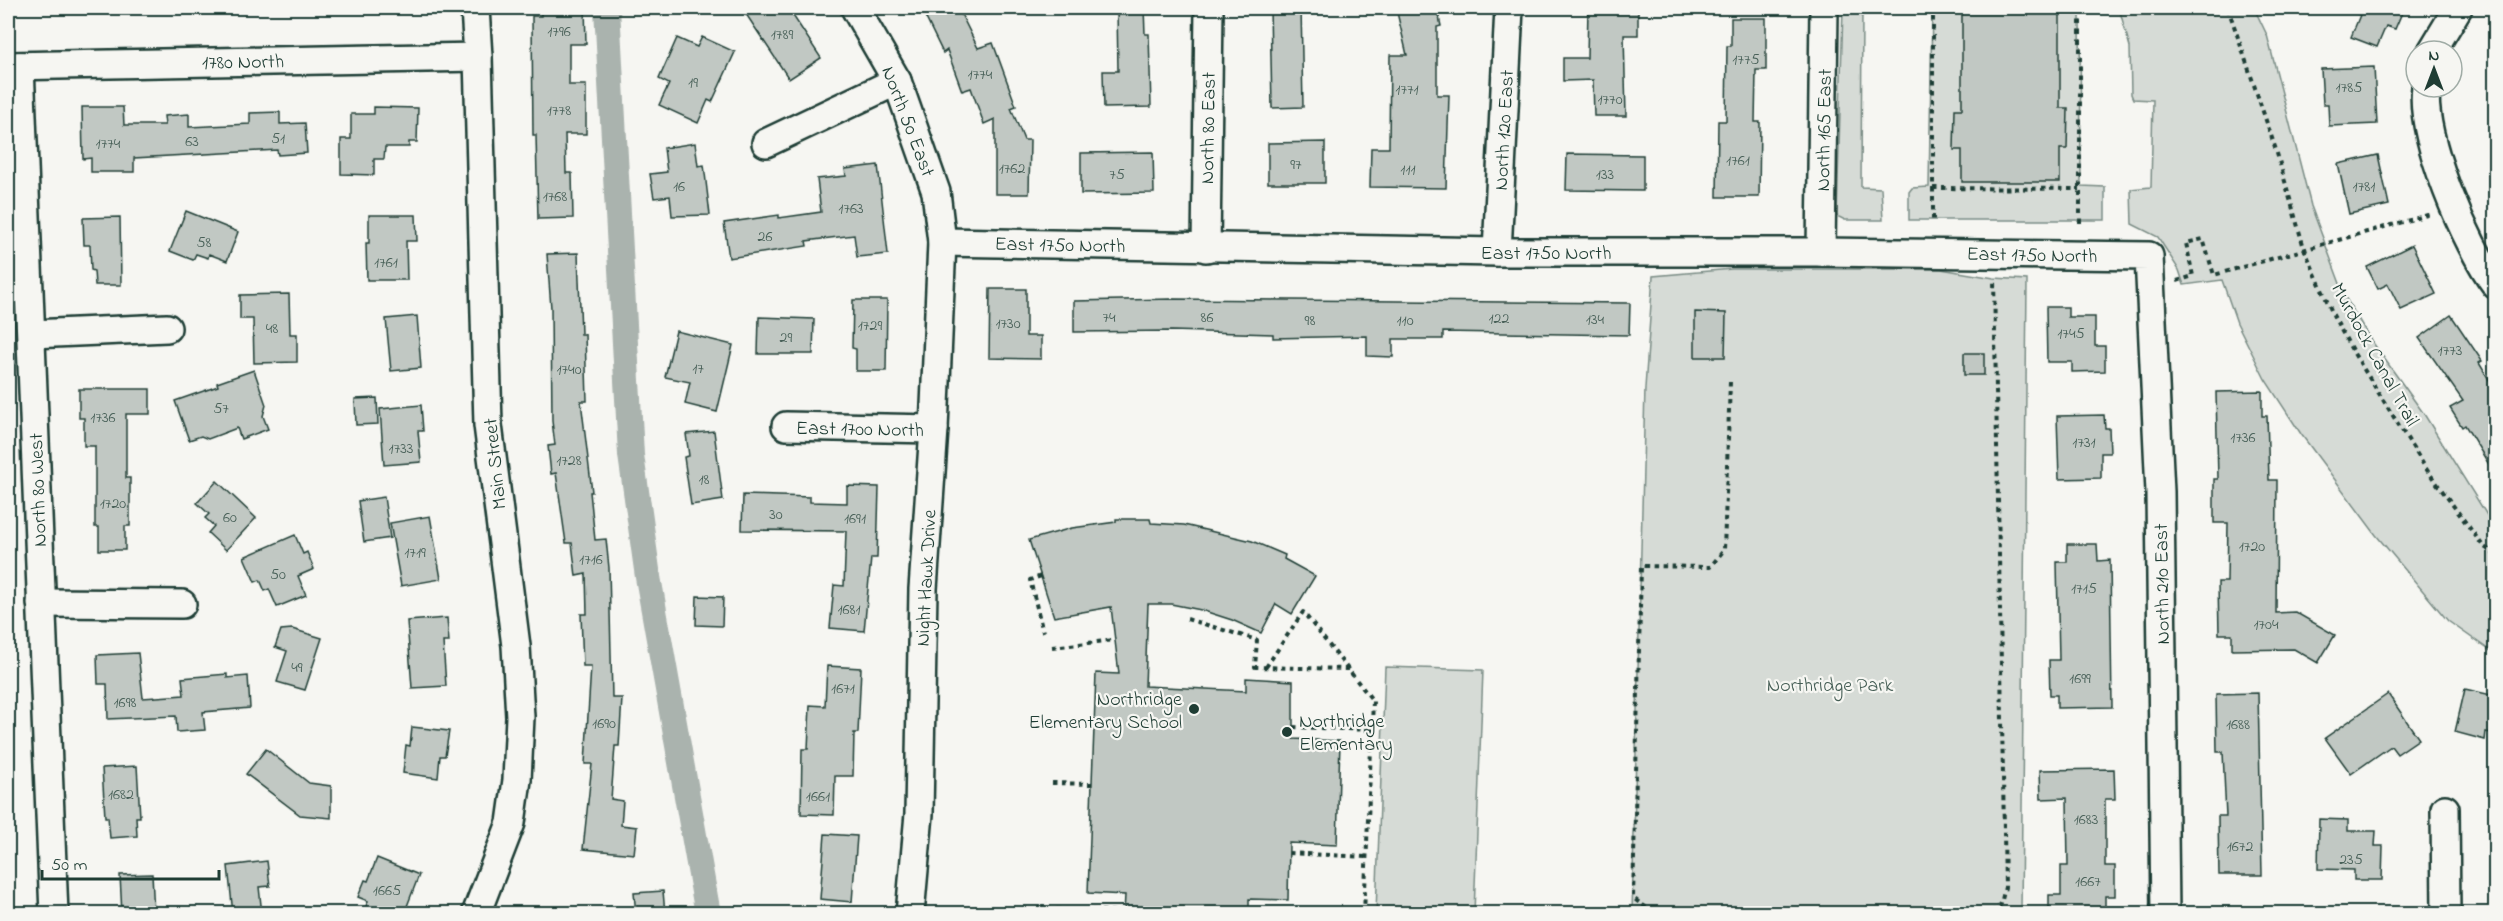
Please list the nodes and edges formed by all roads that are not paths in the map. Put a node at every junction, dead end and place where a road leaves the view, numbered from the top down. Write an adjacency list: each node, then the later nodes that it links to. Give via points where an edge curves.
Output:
1 (475, 8): 8 (street, Main Street)
2 (855, 8): 10 (street, North 50 East)
3 (1209, 8): 14 (street, North 80 East)
4 (1509, 8): 15 (street, North 120 East)
5 (1824, 8): 16 (street, North 165 East)
6 (2458, 8): 7 (street)
7 (2439, 39)
8 (478, 57): 9 (street, 1780 North); 27 (street, Main Street, via 488,425 516,646 520,717 511,823)
9 (14, 66): 20 (street, North 80 West)
10 (897, 81): 12 (street); 13 (street, North 50 East, via 936,192)
11 (2425, 99): 18 (street, via 2438,160 2468,239)
12 (766, 143)
13 (942, 242): 14 (street, East 1750 North); 22 (street, Night Hawk Drive)
14 (1206, 248): 15 (street, East 1750 North)
15 (1497, 252): 16 (street, East 1750 North)
16 (1821, 252): 17 (street, East 1750 North)
17 (2150, 256): 29 (street, North 210 East, via 2160,492)
18 (2496, 285)
19 (167, 328): 20 (street)
20 (32, 334): 23 (street, North 80 West)
21 (786, 426): 22 (street, East 1700 North)
22 (934, 429): 28 (street, Night Hawk Drive, via 923,589 919,814)
23 (41, 603): 24 (street); 26 (street, North 80 West)
24 (182, 604)
25 (2445, 809): 30 (street)
26 (54, 914)
27 (476, 914)
28 (910, 914)
29 (2165, 914)
30 (2446, 914)

